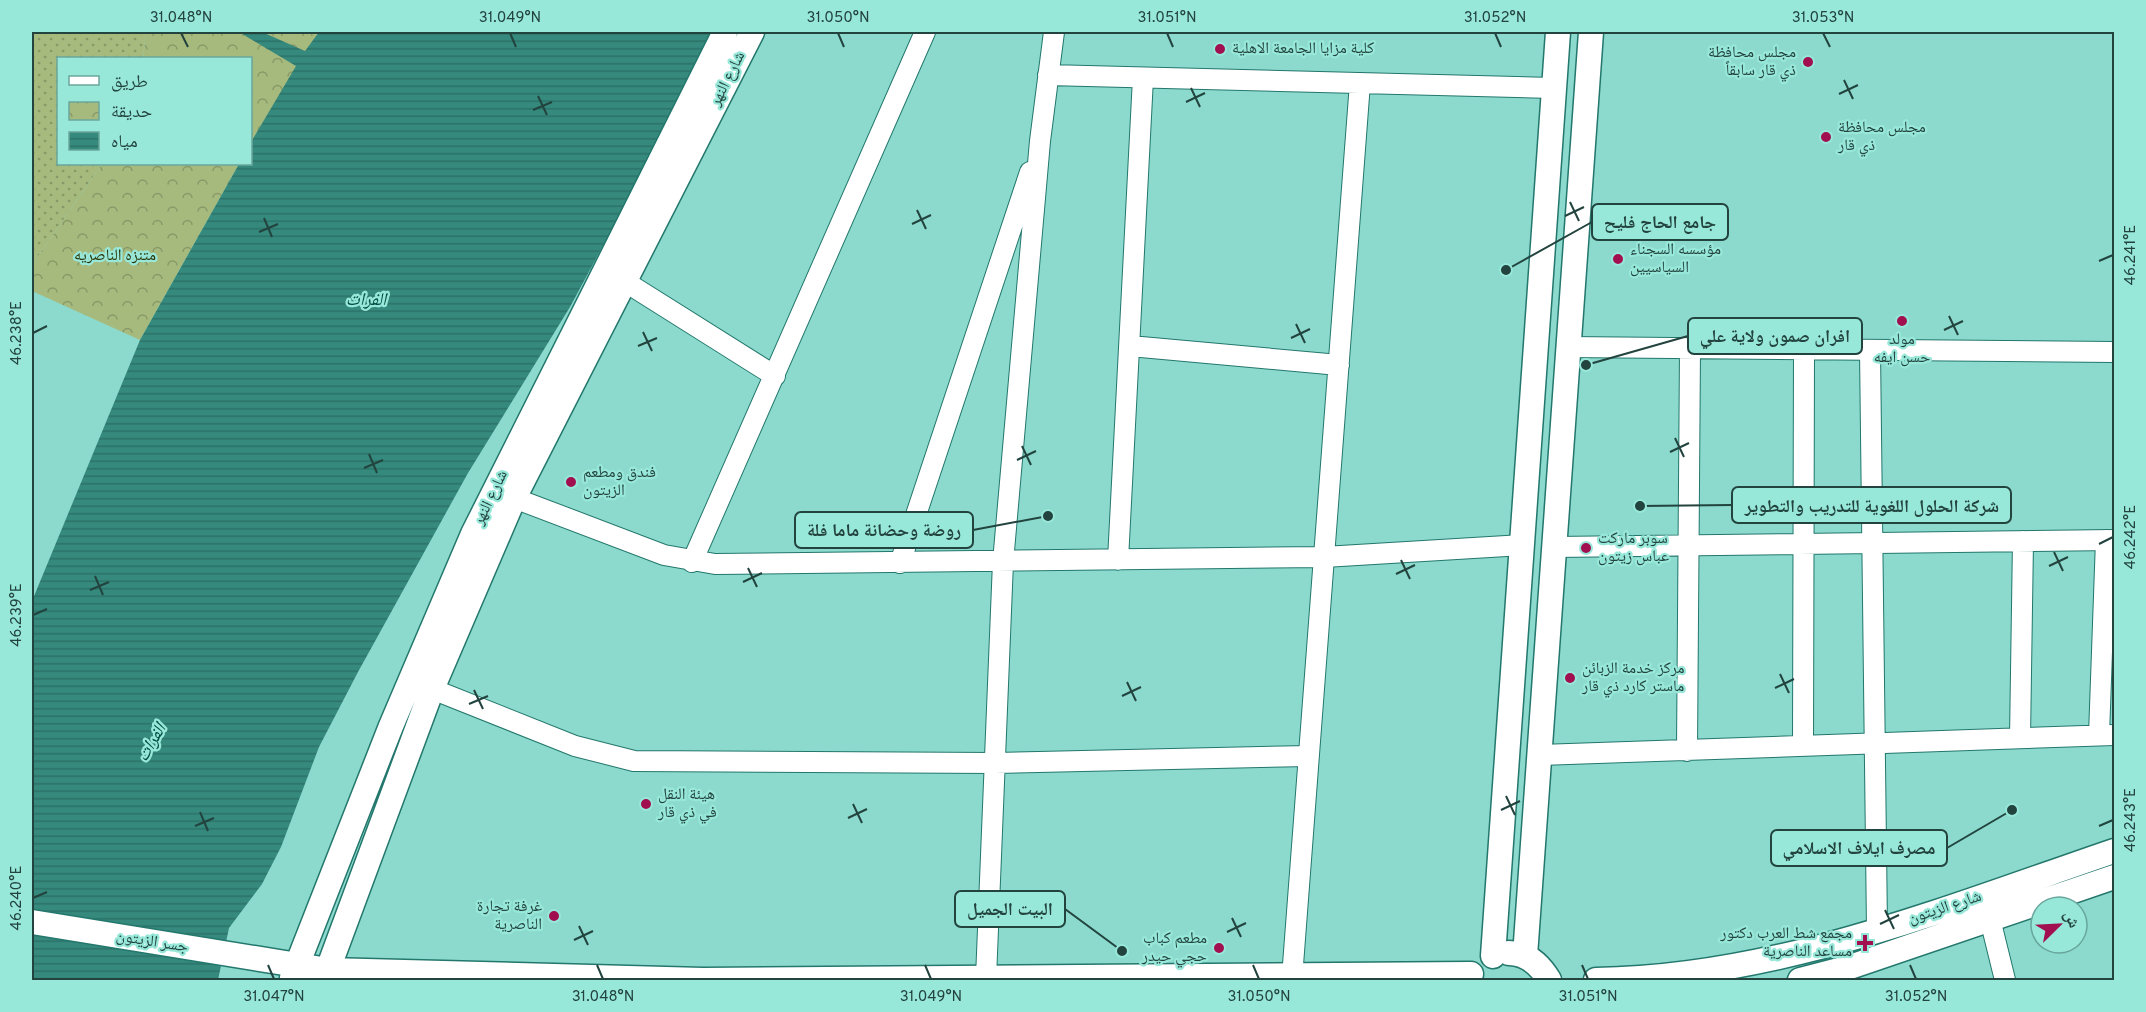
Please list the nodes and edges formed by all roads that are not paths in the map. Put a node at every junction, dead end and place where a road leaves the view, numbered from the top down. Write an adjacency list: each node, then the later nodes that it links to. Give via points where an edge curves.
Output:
1 (725, 32): 52 (main road, شارع النهر, via 473,534 386,736)
2 (752, 32): 12 (main road, شارع النهر)
3 (925, 32): 20 (street)
4 (1054, 32): 7 (street)
5 (1558, 32): 10 (main road)
6 (1591, 32): 14 (main road)
7 (1048, 75): 8 (street); 11 (street)
8 (1143, 78): 9 (street); 13 (street)
9 (1360, 83): 10 (street); 19 (street)
10 (1553, 88): 21 (main road)
11 (1040, 141): 34 (street); 35 (street)
12 (624, 281): 20 (street); 23 (main road, شارع النهر)
13 (1130, 346): 19 (street); 32 (street)
14 (1567, 347): 15 (street); 22 (main road)
15 (1690, 350): 16 (street); 29 (street)
16 (1804, 351): 17 (street); 27 (street)
17 (1870, 351): 18 (street); 26 (street)
18 (2115, 352)
19 (1339, 365): 31 (street)
20 (775, 376): 33 (street)
21 (1532, 417): 22 (main road); 28 (main road)
22 (1564, 420): 30 (main road)
23 (514, 498): 33 (street); 36 (main road, شارع النهر)
24 (2110, 540): 25 (street); 37 (street)
25 (2024, 541): 26 (street); 38 (street)
26 (1872, 543): 27 (street); 39 (street)
27 (1804, 544): 29 (street); 40 (street)
28 (1523, 545): 31 (street); 50 (main road)
29 (1689, 546): 30 (street); 41 (street)
30 (1555, 547): 42 (main road)
31 (1324, 557): 32 (street); 43 (street)
32 (1118, 560): 34 (street)
33 (692, 562): 35 (street)
34 (1003, 562): 35 (street); 44 (street)
35 (900, 563)
36 (432, 689): 44 (street, via 575,746 634,761); 53 (main road, شارع النهر)
37 (2107, 735): 38 (street)
38 (2019, 738): 39 (street)
39 (1875, 744): 40 (street); 49 (street)
40 (1803, 747): 41 (street)
41 (1687, 751): 42 (street)
42 (1540, 755): 51 (main road)
43 (1309, 756): 44 (street); 56 (street)
44 (995, 763): 55 (street)
45 (2115, 851): 49 (main road, شارع الزيتون)
46 (2115, 877): 47 (main road, شارع الزيتون)
47 (1990, 919): 59 (main road, شارع الزيتون); 60 (street)
48 (32, 922): 52 (main road, جسر الزيتون, via 272,962)
49 (1877, 929): 58 (main road, شارع الزيتون, via 1789,956 1729,967)
50 (1493, 956): 51 (main road); 54 (main road)
51 (1525, 956): 57 (main road, via 1543,970)
52 (294, 973): 53 (main road)
53 (326, 975): 55 (main road, via 702,980)
54 (1469, 977): 56 (main road)
55 (986, 978): 56 (main road)
56 (1292, 978)
57 (1549, 981)
58 (1596, 981)
59 (1800, 981)
60 (2005, 981)

